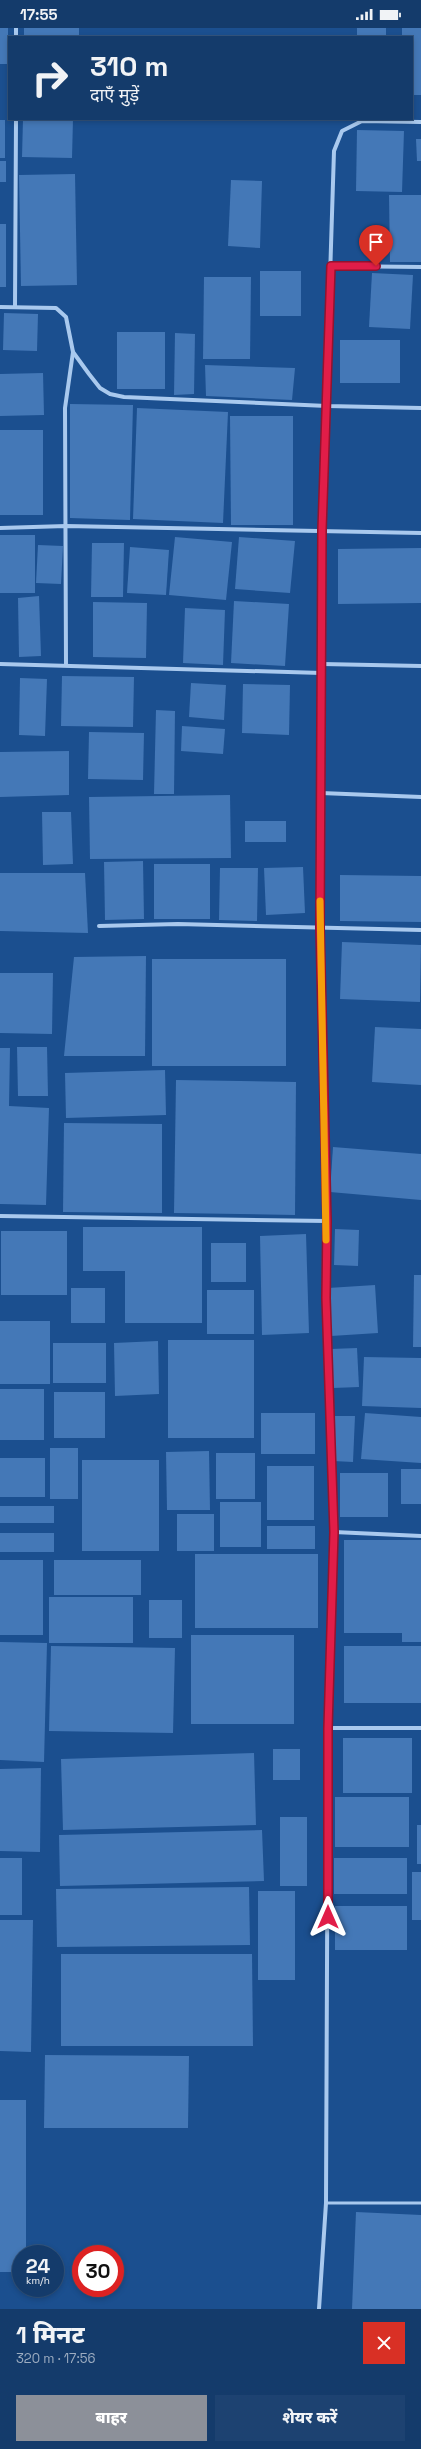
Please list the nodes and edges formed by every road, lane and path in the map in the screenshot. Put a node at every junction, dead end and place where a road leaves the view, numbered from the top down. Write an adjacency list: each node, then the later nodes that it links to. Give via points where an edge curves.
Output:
1 (16, 120): 6 (street)
2 (421, 122): 3 (street, via 362,121 342,131 337,139 334,151)
3 (331, 266): 4 (street); 8 (street)
4 (421, 267)
5 (0, 307): 6 (street)
6 (14, 307): 7 (street, via 56,308 66,317)
7 (73, 352): 8 (street, via 100,388 110,394); 10 (street, via 65,408)
8 (327, 406): 9 (street); 12 (street)
9 (421, 408)
10 (66, 526): 11 (street); 12 (street); 16 (street)
11 (0, 528)
12 (322, 530): 13 (street); 15 (street)
13 (421, 533)
14 (0, 664): 16 (street)
15 (322, 664): 17 (street); 18 (street)
16 (66, 665): 18 (street)
17 (421, 666)
18 (322, 673): 19 (street)
19 (321, 793): 20 (street); 22 (street)
20 (421, 797)
21 (99, 926): 22 (street, via 178,924)
22 (320, 928): 23 (street); 25 (street)
23 (421, 930)
24 (0, 1216): 25 (street)
25 (327, 1221): 26 (street, via 328,1369)
26 (334, 1532): 27 (street); 28 (street)
27 (421, 1536)
28 (328, 1728): 29 (street); 30 (street)
29 (421, 1728)
30 (326, 2203): 31 (lane); 32 (street)
31 (421, 2204)
32 (319, 2309)

